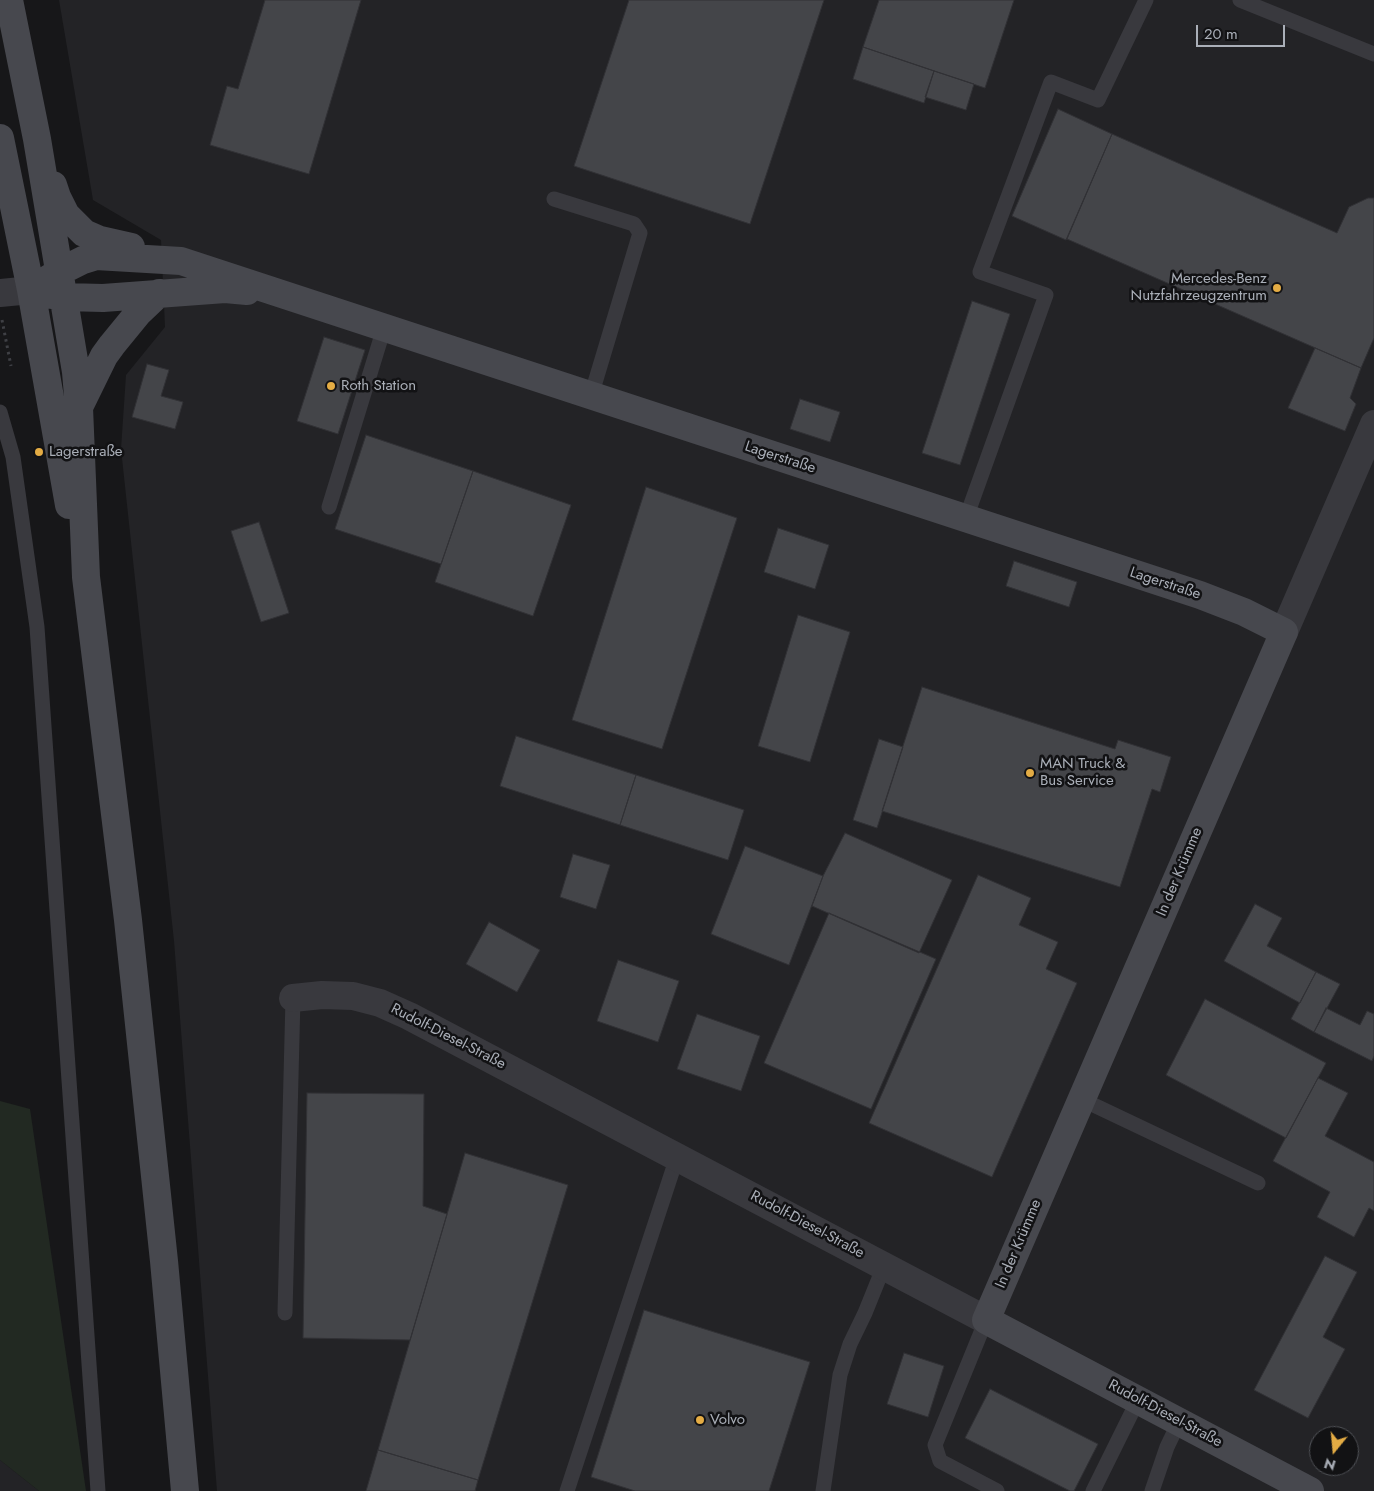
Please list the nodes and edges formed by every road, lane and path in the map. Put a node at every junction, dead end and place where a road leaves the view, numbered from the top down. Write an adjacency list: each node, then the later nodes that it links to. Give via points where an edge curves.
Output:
1 (9, 0): 6 (street)
2 (1146, 0): 21 (lane, via 1098,100 1051,82 980,272 1046,295)
3 (1240, 0): 4 (lane)
4 (1374, 54)
5 (0, 138): 10 (street)
6 (38, 139): 8 (street, via 57,197 66,215 84,233); 9 (street)
7 (554, 199): 16 (lane, via 634,224 640,233)
8 (181, 261): 9 (street, Lagerstraße, via 96,256 83,260); 11 (street, Lagerstraße)
9 (61, 284): 10 (street, Lagerstraße); 12 (street, Lagerstraße, via 103,298); 17 (street)
10 (31, 290): 13 (street); 22 (street, via 60,457)
11 (273, 292): 12 (street, Lagerstraße, via 224,289); 14 (street, Lagerstraße)
12 (159, 293): 17 (street, via 139,312 104,356)
13 (1, 306): 15 (path)
14 (384, 328): 16 (street, Lagerstraße); 20 (lane)
15 (11, 366)
16 (590, 396): 21 (street, Lagerstraße)
17 (79, 407): 22 (street)
18 (0, 412): 33 (lane, via 13,457 37,627)
19 (1374, 424): 23 (street, In der Krümme)
20 (329, 507)
21 (966, 518): 23 (street, Lagerstraße, via 1200,595)
22 (86, 577): 34 (street, via 128,920)
23 (1284, 632): 25 (street, In der Krümme)
24 (293, 998): 26 (street, Rudolf-Diesel-Straße, via 353,996 380,1003 442,1032); 29 (lane)
25 (1081, 1099): 27 (lane); 30 (street, In der Krümme)
26 (677, 1157): 28 (street, Rudolf-Diesel-Straße); 35 (lane)
27 (1258, 1183)
28 (884, 1266): 30 (street, Rudolf-Diesel-Straße); 36 (lane, via 840,1375)
29 (285, 1313)
30 (986, 1320): 31 (street, Rudolf-Diesel-Straße); 37 (lane, via 935,1445 940,1461)
31 (1138, 1400): 32 (street, Rudolf-Diesel-Straße); 38 (lane)
32 (1179, 1422): 39 (lane, via 1166,1447); 40 (street, Rudolf-Diesel-Straße)
33 (98, 1491)
34 (185, 1491)
35 (567, 1491)
36 (823, 1491)
37 (997, 1491)
38 (1093, 1491)
39 (1152, 1491)
40 (1310, 1491)

